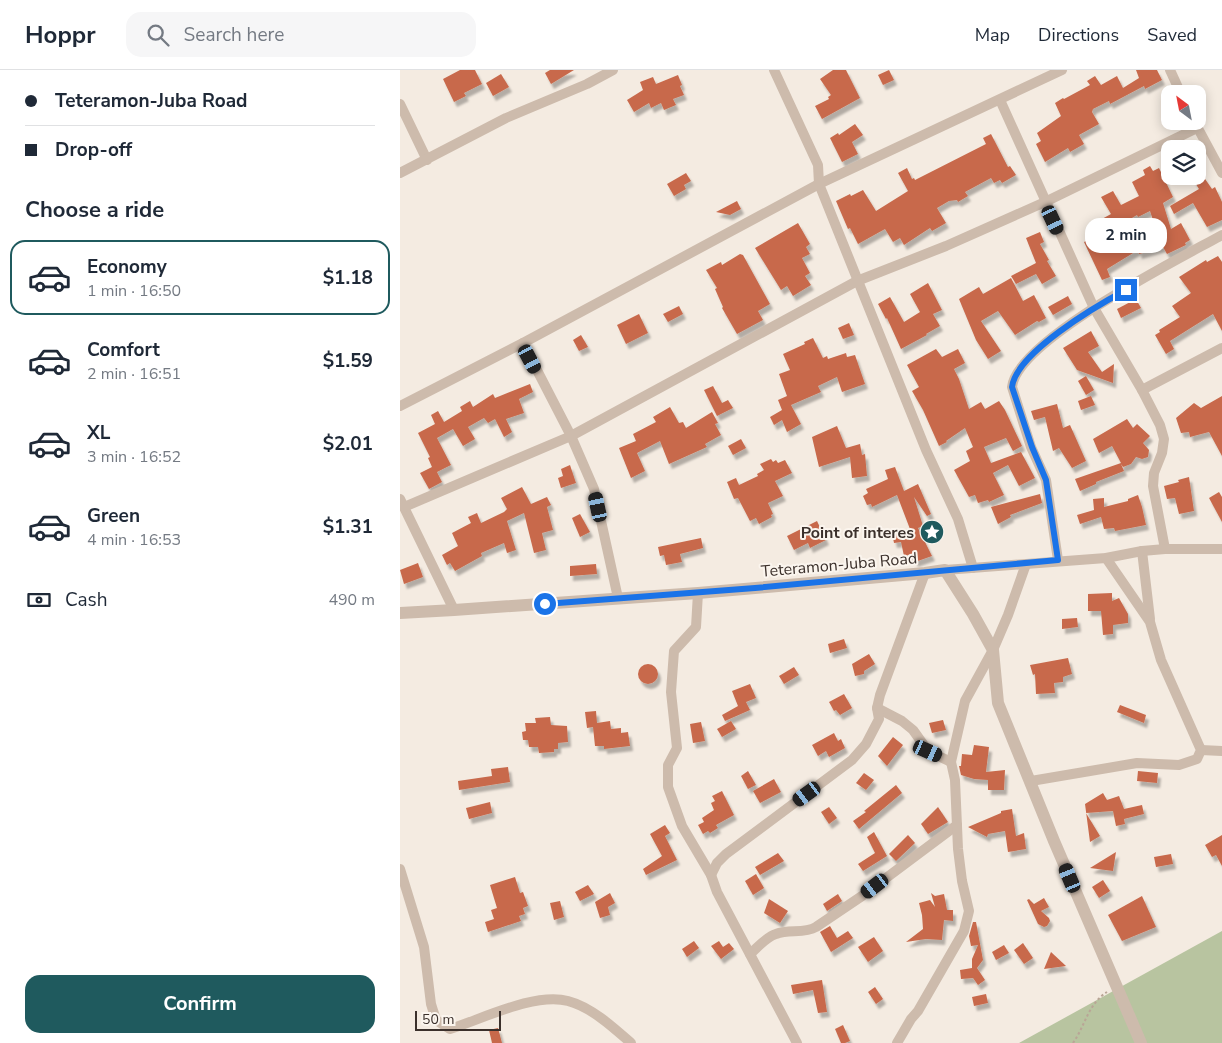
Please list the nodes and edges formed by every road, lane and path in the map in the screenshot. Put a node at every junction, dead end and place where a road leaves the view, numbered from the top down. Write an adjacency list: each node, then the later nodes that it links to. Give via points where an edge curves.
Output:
1 (613, 70): 10 (street, via 588,84 506,118)
2 (774, 70): 13 (street, via 818,165)
3 (1062, 70): 6 (street)
4 (1170, 70): 5 (street)
5 (1177, 85)
6 (1000, 100): 13 (street); 14 (street)
7 (400, 104): 10 (street)
8 (1186, 130): 14 (street)
9 (1199, 130): 11 (street)
10 (427, 160): 12 (street)
11 (1222, 172)
12 (400, 174)
13 (819, 184): 16 (street); 18 (street)
14 (1045, 202): 16 (street); 17 (street)
15 (1222, 235): 17 (street)
16 (857, 281): 22 (street); 30 (street, via 926,450 958,519)
17 (1094, 308): 20 (street); 28 (street, via 1040,347 1013,380 1012,387 1046,480)
18 (522, 343): 21 (street); 22 (street)
19 (1222, 348): 20 (street)
20 (1142, 390): 24 (street, via 1164,440 1153,486)
21 (400, 406)
22 (571, 436): 23 (street); 34 (street, via 594,489)
23 (402, 503): 35 (street)
24 (1165, 549): 25 (street); 26 (street)
25 (1222, 549)
26 (1142, 551): 27 (street); 37 (street)
27 (1106, 558): 28 (street); 37 (street)
28 (1058, 560): 29 (street)
29 (1026, 564): 30 (street); 38 (street)
30 (973, 568): 31 (street)
31 (945, 570): 32 (street, Teteramon-Juba Road); 38 (street)
32 (925, 574): 33 (street, Teteramon-Juba Road); 39 (street)
33 (698, 593): 34 (street, Teteramon-Juba Road); 46 (street, via 696,627 674,651 671,692 678,748 668,765 668,788 682,826)
34 (618, 598): 35 (street, Teteramon-Juba Road)
35 (454, 610): 36 (street, Teteramon-Juba Road)
36 (400, 613)
37 (1150, 622): 40 (street, via 1161,660)
38 (993, 650): 42 (street, via 965,701); 43 (street, via 998,703)
39 (877, 708): 42 (street, via 913,730 928,751); 46 (street, via 879,719 866,744 852,760 726,854)
40 (1202, 750): 41 (street); 43 (street, via 1197,759 1179,765 1137,763)
41 (1222, 751)
42 (951, 762): 44 (street)
43 (1031, 781): 48 (street)
44 (957, 824): 47 (street, via 816,927 778,933); 51 (street, via 962,881 969,904 968,919)
45 (400, 869): 49 (street, via 424,947 436,1020 450,1030 509,1007 551,998 580,1005)
46 (711, 875): 47 (street)
47 (750, 954): 50 (street)
48 (1116, 986): 52 (path, via 1097,999); 53 (street)
49 (631, 1043)
50 (797, 1043)
51 (897, 1043)
52 (1073, 1043)
53 (1141, 1043)

